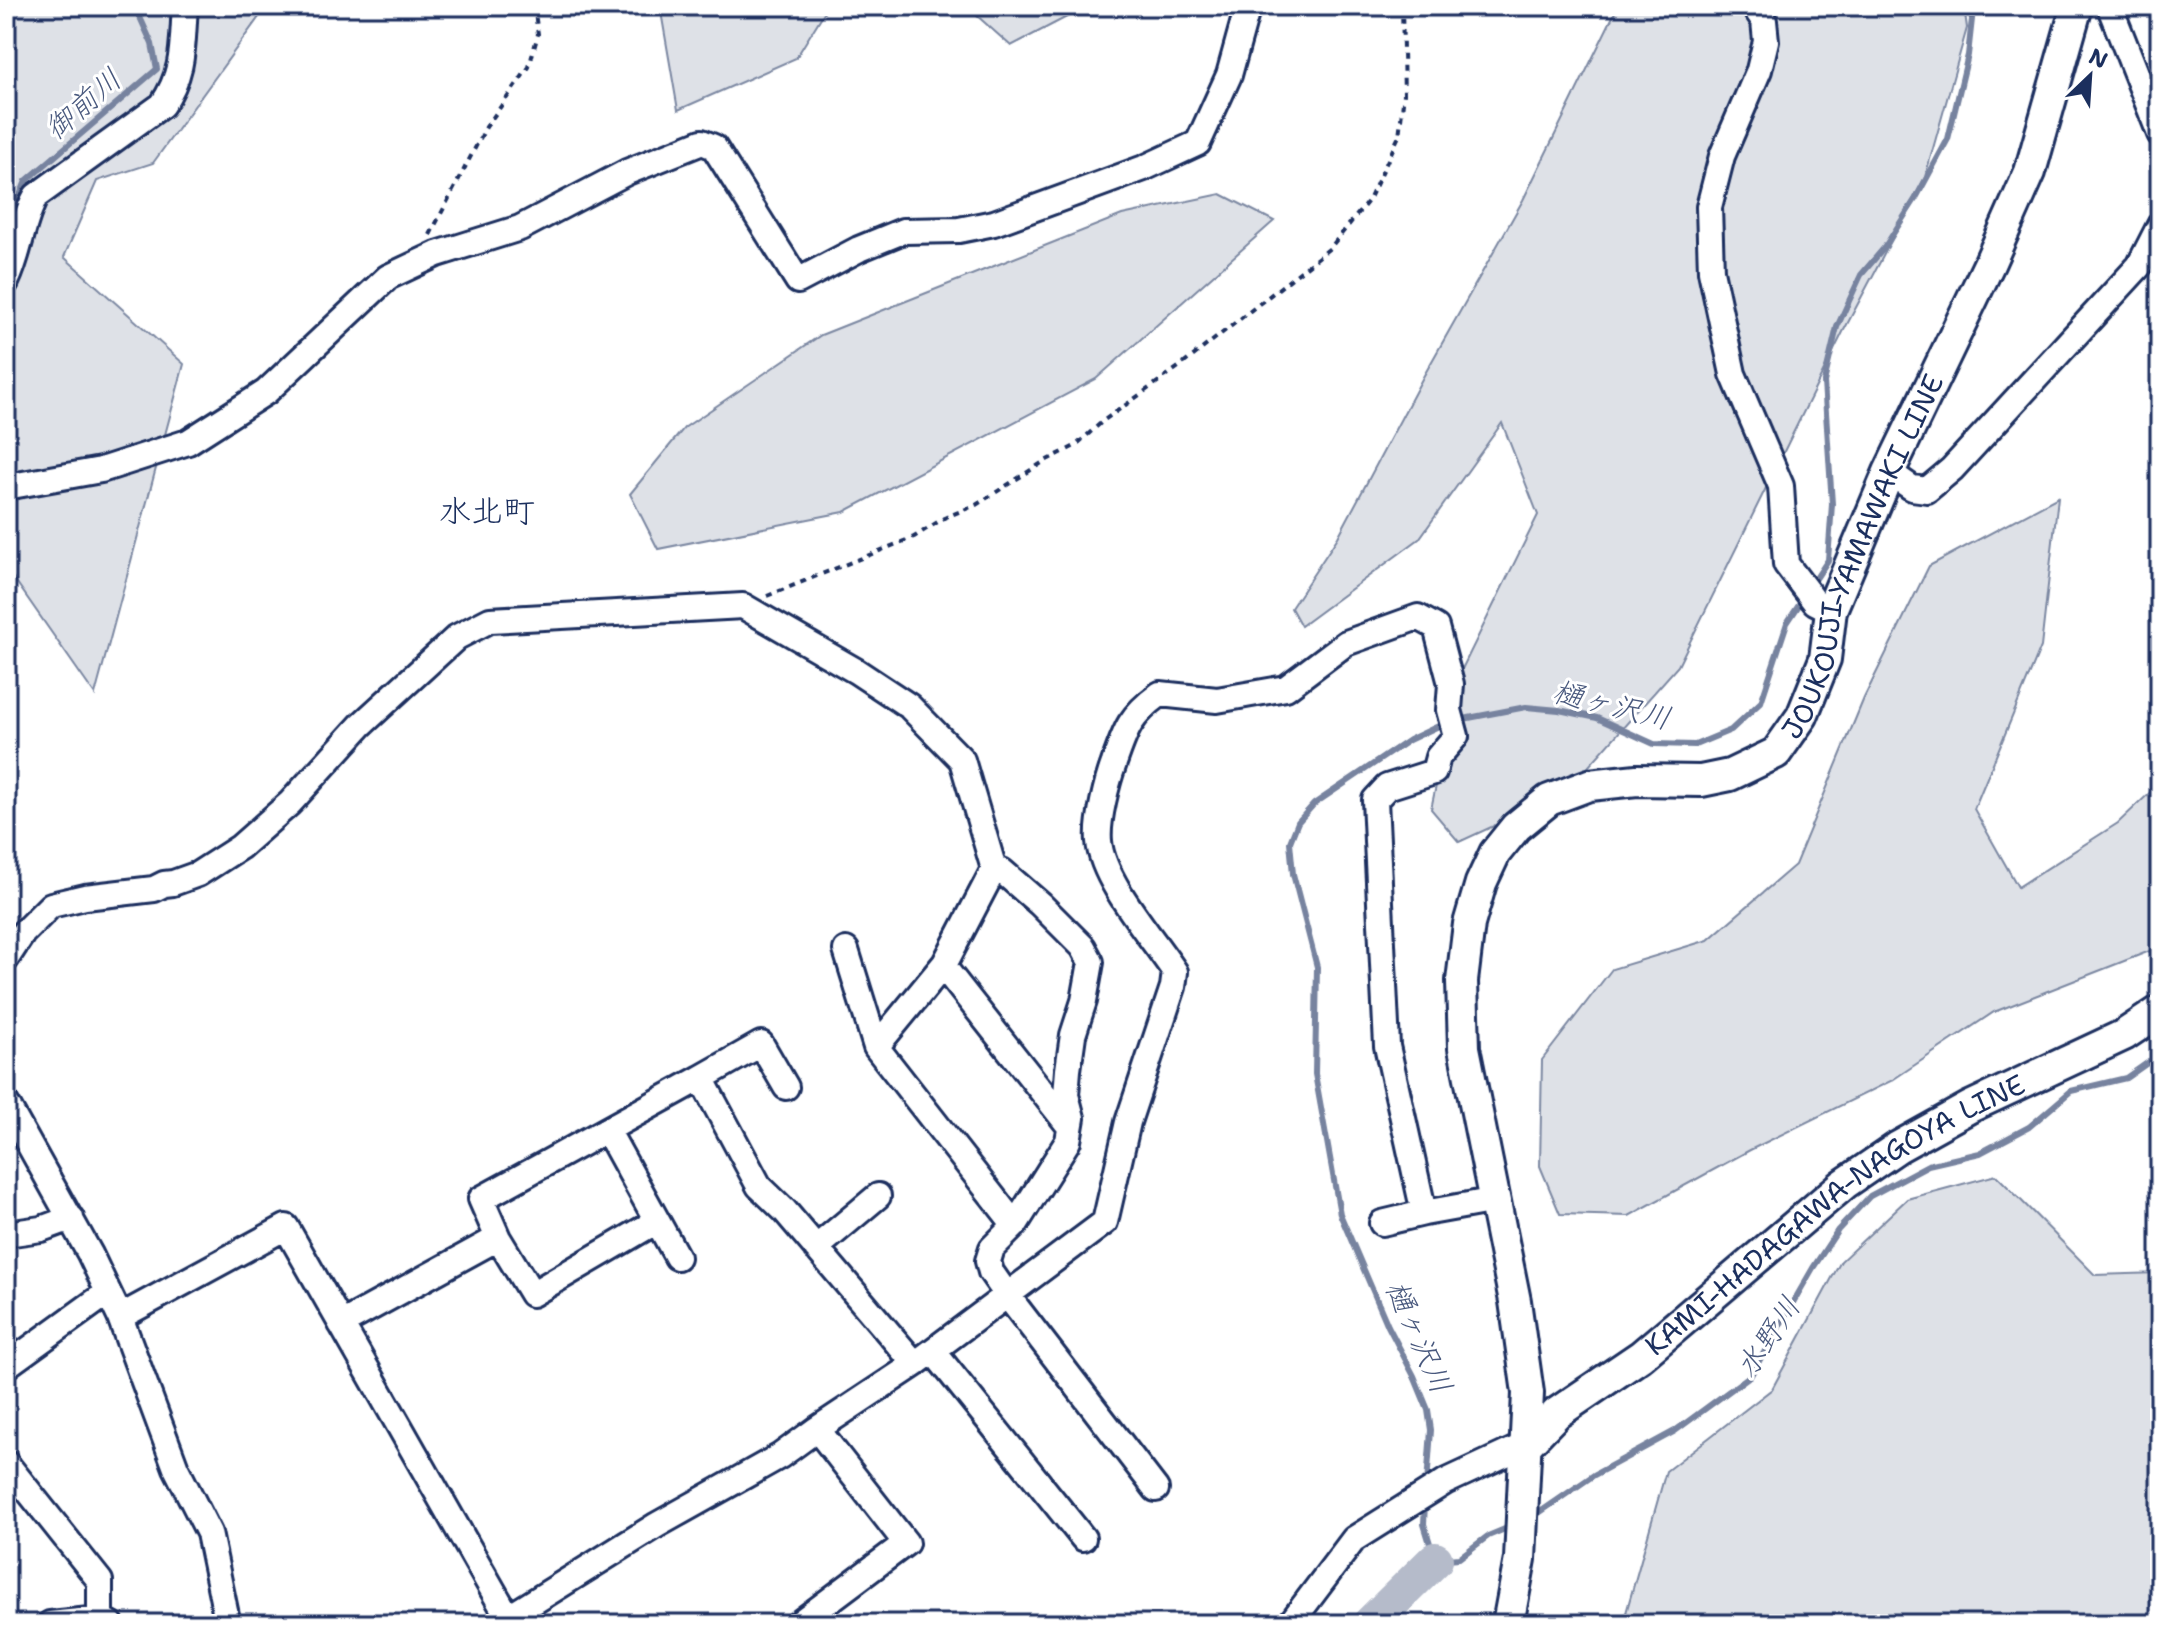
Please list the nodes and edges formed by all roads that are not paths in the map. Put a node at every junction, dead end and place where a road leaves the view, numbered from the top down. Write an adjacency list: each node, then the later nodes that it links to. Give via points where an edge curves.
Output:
1 (185, 6): 8 (street, via 176,86 162,105 36,196)
2 (1248, 6): 10 (street, via 1229,75 1198,143 1144,168 994,223 903,231 798,281 714,147 702,142 627,172 520,228 415,262 388,277 266,392 188,442 101,470)
3 (1754, 6): 11 (street, via 1764,21 1766,41 1722,156 1709,207 1711,271 1733,374 1781,486 1786,564)
4 (2077, 6): 9 (main road, JOUKOUJI-YAMAWAKI LINE, via 2030,172)
5 (2112, 6): 6 (street)
6 (2160, 134)
7 (2160, 225): 9 (street, via 2139,266 1952,469 1927,490 1912,488)
8 (6, 282)
9 (1889, 472): 11 (main road, JOUKOUJI-YAMAWAKI LINE)
10 (6, 487)
11 (1823, 606): 24 (main road, JOUKOUJI-YAMAWAKI LINE, via 1825,659 1802,716 1776,753 1730,775 1701,781 1589,785 1549,800 1495,853 1469,924 1462,981 1464,1048)
12 (994, 869): 14 (street, via 962,760 909,706 743,606 490,620 457,637 240,847 198,874 154,889 51,905); 15 (street); 21 (street, via 1040,904 1091,962 1068,1070)
13 (846, 950): 17 (street)
14 (6, 959)
15 (943, 966): 17 (street); 21 (street)
16 (2160, 1011): 41 (main road, KAMI-HADAGAWA-NAGOYA LINE, via 2124,1035 1898,1147 1844,1184 1641,1356 1557,1413)
17 (876, 1047): 29 (street)
18 (701, 1078): 19 (street, via 761,1044); 22 (street); 32 (street, via 759,1186)
19 (786, 1087)
20 (6, 1103): 26 (street)
21 (1071, 1127): 29 (street, via 1068,1141)
22 (607, 1130): 27 (street); 31 (street, via 481,1199)
23 (878, 1196): 32 (street)
24 (1496, 1200): 25 (street); 41 (main road, JOUKOUJI-YAMAWAKI LINE, via 1528,1393)
25 (1424, 1213): 28 (street); 35 (street, via 1387,1046 1375,800 1387,787 1434,772 1438,757 1456,736 1449,710 1451,684 1436,627 1418,617 1346,643 1286,688 1217,700 1160,694 1137,711 1111,771 1099,841 1122,896 1175,972 1173,987 1128,1122 1105,1222)
26 (71, 1218): 30 (street); 34 (street)
27 (657, 1221): 31 (street, via 532,1294); 33 (street)
28 (1382, 1223)
29 (1015, 1225): 35 (street, via 992,1248 988,1261)
30 (6, 1234)
31 (498, 1238): 37 (street)
32 (816, 1248): 38 (street)
33 (677, 1257)
34 (107, 1293): 36 (street); 39 (street)
35 (1007, 1295): 38 (street); 43 (street)
36 (120, 1317): 37 (street, via 286,1227); 48 (street, via 176,1468 209,1533 227,1620)
37 (341, 1324): 46 (street)
38 (924, 1357): 40 (street); 44 (street)
39 (6, 1366)
40 (817, 1429): 46 (street); 49 (street, via 906,1543)
41 (1527, 1444): 50 (street, via 1445,1482 1354,1539); 51 (main road, JOUKOUJI-YAMAWAKI LINE, via 1520,1559)
42 (6, 1463): 45 (street, via 100,1581)
43 (1156, 1489)
44 (1083, 1538)
45 (106, 1622): 47 (street)
46 (506, 1622)
47 (50, 1624)
48 (223, 1624)
49 (798, 1624)
50 (1290, 1624)
51 (1508, 1624)

